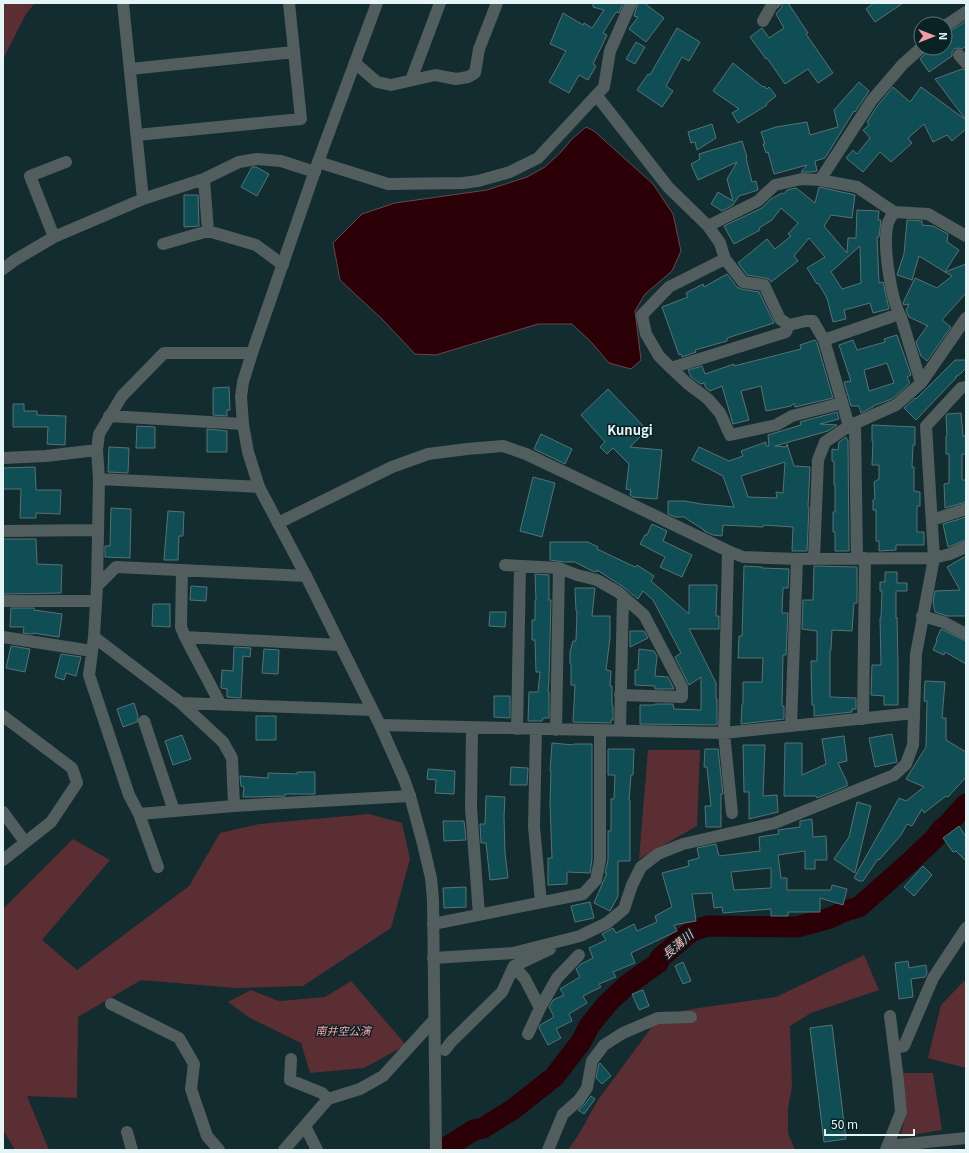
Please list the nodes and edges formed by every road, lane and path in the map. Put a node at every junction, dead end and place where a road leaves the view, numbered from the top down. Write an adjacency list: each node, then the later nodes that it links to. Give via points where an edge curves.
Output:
1 (126, 3): 14 (street)
2 (289, 3): 11 (street)
3 (377, 3): 13 (street)
4 (440, 3): 15 (street)
5 (497, 3): 15 (street, via 480,49 475,73 456,79 435,75)
6 (631, 3): 16 (street, via 610,52 604,87)
7 (774, 3): 9 (street)
8 (966, 12): 10 (street)
9 (763, 21)
10 (953, 21)
11 (294, 52): 14 (street); 17 (street, via 301,118)
12 (913, 55): 21 (street, via 872,100)
13 (355, 63): 15 (street, via 377,82 391,85); 19 (street)
14 (130, 69): 17 (street)
15 (411, 80)
16 (597, 96): 19 (street, via 538,158 510,172 478,181 388,184); 24 (street, via 668,187)
17 (137, 135): 22 (street)
18 (66, 162): 27 (street, via 30,176)
19 (317, 167): 20 (street, via 257,159 239,162); 30 (street)
20 (204, 179): 22 (street); 25 (street)
21 (820, 180): 23 (street, via 858,187); 24 (street, via 802,179 775,184 758,201)
22 (143, 199): 27 (street)
23 (894, 212): 26 (street, via 928,214); 32 (street, via 888,224 887,264)
24 (708, 226): 29 (street, via 720,243)
25 (208, 231): 28 (street); 30 (street, via 256,245)
26 (966, 236)
27 (54, 237): 31 (street)
28 (163, 244)
29 (725, 259): 34 (street, via 743,282 764,286 780,319); 37 (street, via 669,287 642,315 646,334 659,356)
30 (283, 265): 36 (street)
31 (3, 269)
32 (899, 314): 35 (street); 38 (street)
33 (966, 318): 38 (street)
34 (789, 325): 35 (street, via 813,321); 37 (street, via 786,332)
35 (824, 340): 40 (street)
36 (252, 353): 41 (street, via 164,353 122,396); 42 (street, via 241,397)
37 (671, 368): 40 (street, via 708,399 720,413 730,435 776,424 792,416)
38 (921, 383): 43 (street, via 896,405)
39 (966, 388): 49 (street, via 961,388 926,426)
40 (842, 403): 43 (street)
41 (110, 416): 42 (street); 44 (street, via 99,434)
42 (242, 424): 47 (street)
43 (852, 424): 55 (street); 58 (street, via 825,442 818,460)
44 (97, 450): 45 (street); 46 (street)
45 (3, 458)
46 (99, 479): 47 (street); 51 (street)
47 (259, 487): 50 (street)
48 (966, 509): 49 (street)
49 (932, 520): 56 (street)
50 (278, 523): 54 (street, via 392,467 428,454 503,446 526,454); 63 (street)
51 (98, 530): 52 (street); 64 (street)
52 (3, 531)
53 (966, 548): 56 (street)
54 (728, 551): 57 (street, via 743,557); 91 (street)
55 (861, 558): 56 (street); 58 (street); 81 (street)
56 (934, 558): 68 (street)
57 (797, 559): 58 (street); 84 (street)
58 (814, 559)
59 (505, 565): 60 (street)
60 (520, 566): 61 (street); 86 (street)
61 (559, 568): 65 (street, via 597,580); 88 (street)
62 (182, 570): 63 (street); 64 (street, via 116,567); 71 (street, via 181,627)
63 (306, 576): 73 (street)
64 (97, 586): 67 (street)
65 (623, 597): 75 (street); 75 (street, via 644,615 682,688 682,697)
66 (3, 601): 67 (street)
67 (96, 601): 72 (street)
68 (922, 616): 69 (street, via 943,622); 79 (street, via 916,654)
69 (966, 634)
70 (3, 637): 74 (street)
71 (184, 637): 73 (street); 77 (street)
72 (94, 638): 74 (street); 76 (street)
73 (340, 645): 78 (street)
74 (92, 651): 97 (street, via 89,675 128,795)
75 (620, 695): 90 (street)
76 (181, 703): 77 (street); 93 (street, via 223,742 232,758)
77 (221, 705): 78 (street)
78 (372, 710): 83 (street)
79 (914, 714): 81 (street); 105 (street, via 914,745 906,764 894,774 775,823 683,844 658,854 641,867 624,909 607,924)
80 (3, 716): 98 (street, via 72,768 77,783 50,822)
81 (863, 719): 84 (street)
82 (144, 721): 94 (street)
83 (380, 725): 85 (street); 92 (street)
84 (791, 726): 91 (street)
85 (472, 728): 86 (street); 102 (street, via 471,808)
86 (517, 728): 87 (street)
87 (536, 729): 88 (street); 101 (street, via 534,827)
88 (556, 730): 89 (street)
89 (600, 730): 90 (street); 101 (street, via 600,860 596,880 583,894)
90 (620, 731): 91 (street)
91 (724, 733): 96 (street)
92 (410, 796): 93 (street); 103 (street, via 424,844 433,900)
93 (234, 806): 94 (street)
94 (174, 811): 97 (street)
95 (3, 812): 98 (street)
96 (732, 813)
97 (139, 814): 100 (street)
98 (25, 842): 99 (street)
99 (3, 860)
100 (158, 866)
101 (541, 902): 102 (street)
102 (479, 915): 103 (street)
103 (433, 924): 107 (street)
104 (966, 928): 115 (street, via 933,978 904,1046)
105 (580, 936): 107 (street, via 513,953); 108 (street)
106 (579, 955): 110 (street, via 557,978)
107 (433, 958): 113 (street)
108 (514, 966): 110 (street, via 525,979); 116 (street, via 502,992)
109 (111, 1004): 124 (street, via 179,1038 194,1064 191,1089 207,1136)
110 (540, 1008): 114 (street)
111 (890, 1016): 115 (street)
112 (691, 1017): 128 (street, via 658,1018 623,1033 604,1045 592,1060 587,1088 579,1100 563,1114)
113 (434, 1020): 118 (street, via 383,1076 360,1089); 127 (street)
114 (528, 1034)
115 (894, 1048): 122 (street, via 900,1112)
116 (445, 1050)
117 (291, 1059): 118 (street, via 290,1080 322,1093)
118 (328, 1099): 119 (street)
119 (305, 1126): 125 (street); 126 (street)
120 (127, 1132): 123 (street)
121 (966, 1138): 122 (street)
122 (887, 1148)
123 (132, 1150)
124 (219, 1150)
125 (284, 1150)
126 (317, 1150)
127 (436, 1150)
128 (548, 1150)

